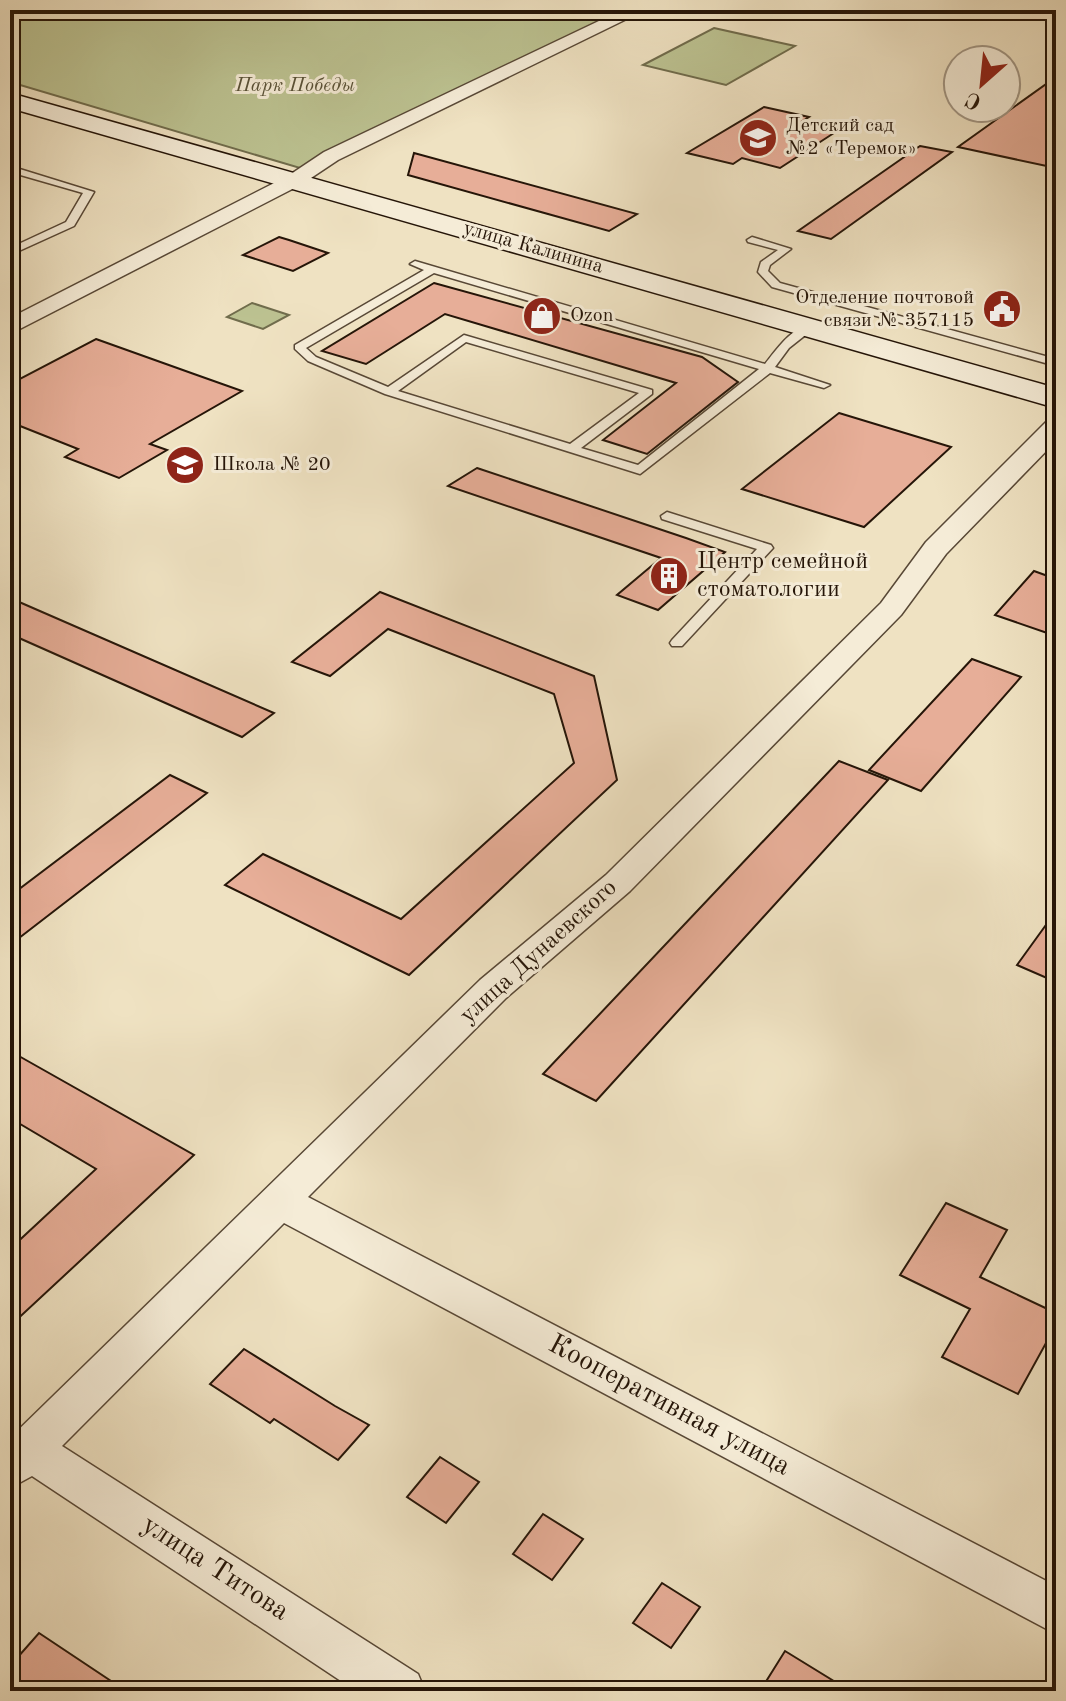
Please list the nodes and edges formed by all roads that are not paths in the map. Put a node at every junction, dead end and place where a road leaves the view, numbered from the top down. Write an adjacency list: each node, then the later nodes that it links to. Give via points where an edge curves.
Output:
1 (636, 10): 4 (street, via 331,156)
2 (11, 101): 4 (main road, улица Калинина)
3 (10, 169): 6 (lane, via 89,192 70,224)
4 (295, 180): 9 (street); 10 (main road, улица Калинина)
5 (752, 240): 11 (lane, via 786,249 765,264 763,272 776,285)
6 (10, 252)
7 (415, 264): 8 (lane)
8 (432, 270): 12 (lane); 14 (lane, via 299,347 312,359)
9 (10, 327)
10 (809, 327): 12 (lane); 15 (main road, улица Калинина)
11 (1056, 363)
12 (767, 369): 13 (lane); 17 (lane, via 640,470)
13 (824, 385)
14 (389, 392): 17 (lane); 17 (lane, via 464,338 648,392)
15 (1056, 398)
16 (1056, 426): 20 (street, улица Дунаевского, via 936,548 891,609 618,883 493,989)
17 (573, 448)
18 (667, 516): 19 (lane, via 766,548)
19 (677, 643)
20 (281, 1202): 21 (street, улица Дунаевского); 22 (street, Кооперативная улица)
21 (19, 1459): 23 (street, улица Титова)
22 (1056, 1611)
23 (400, 1691)

